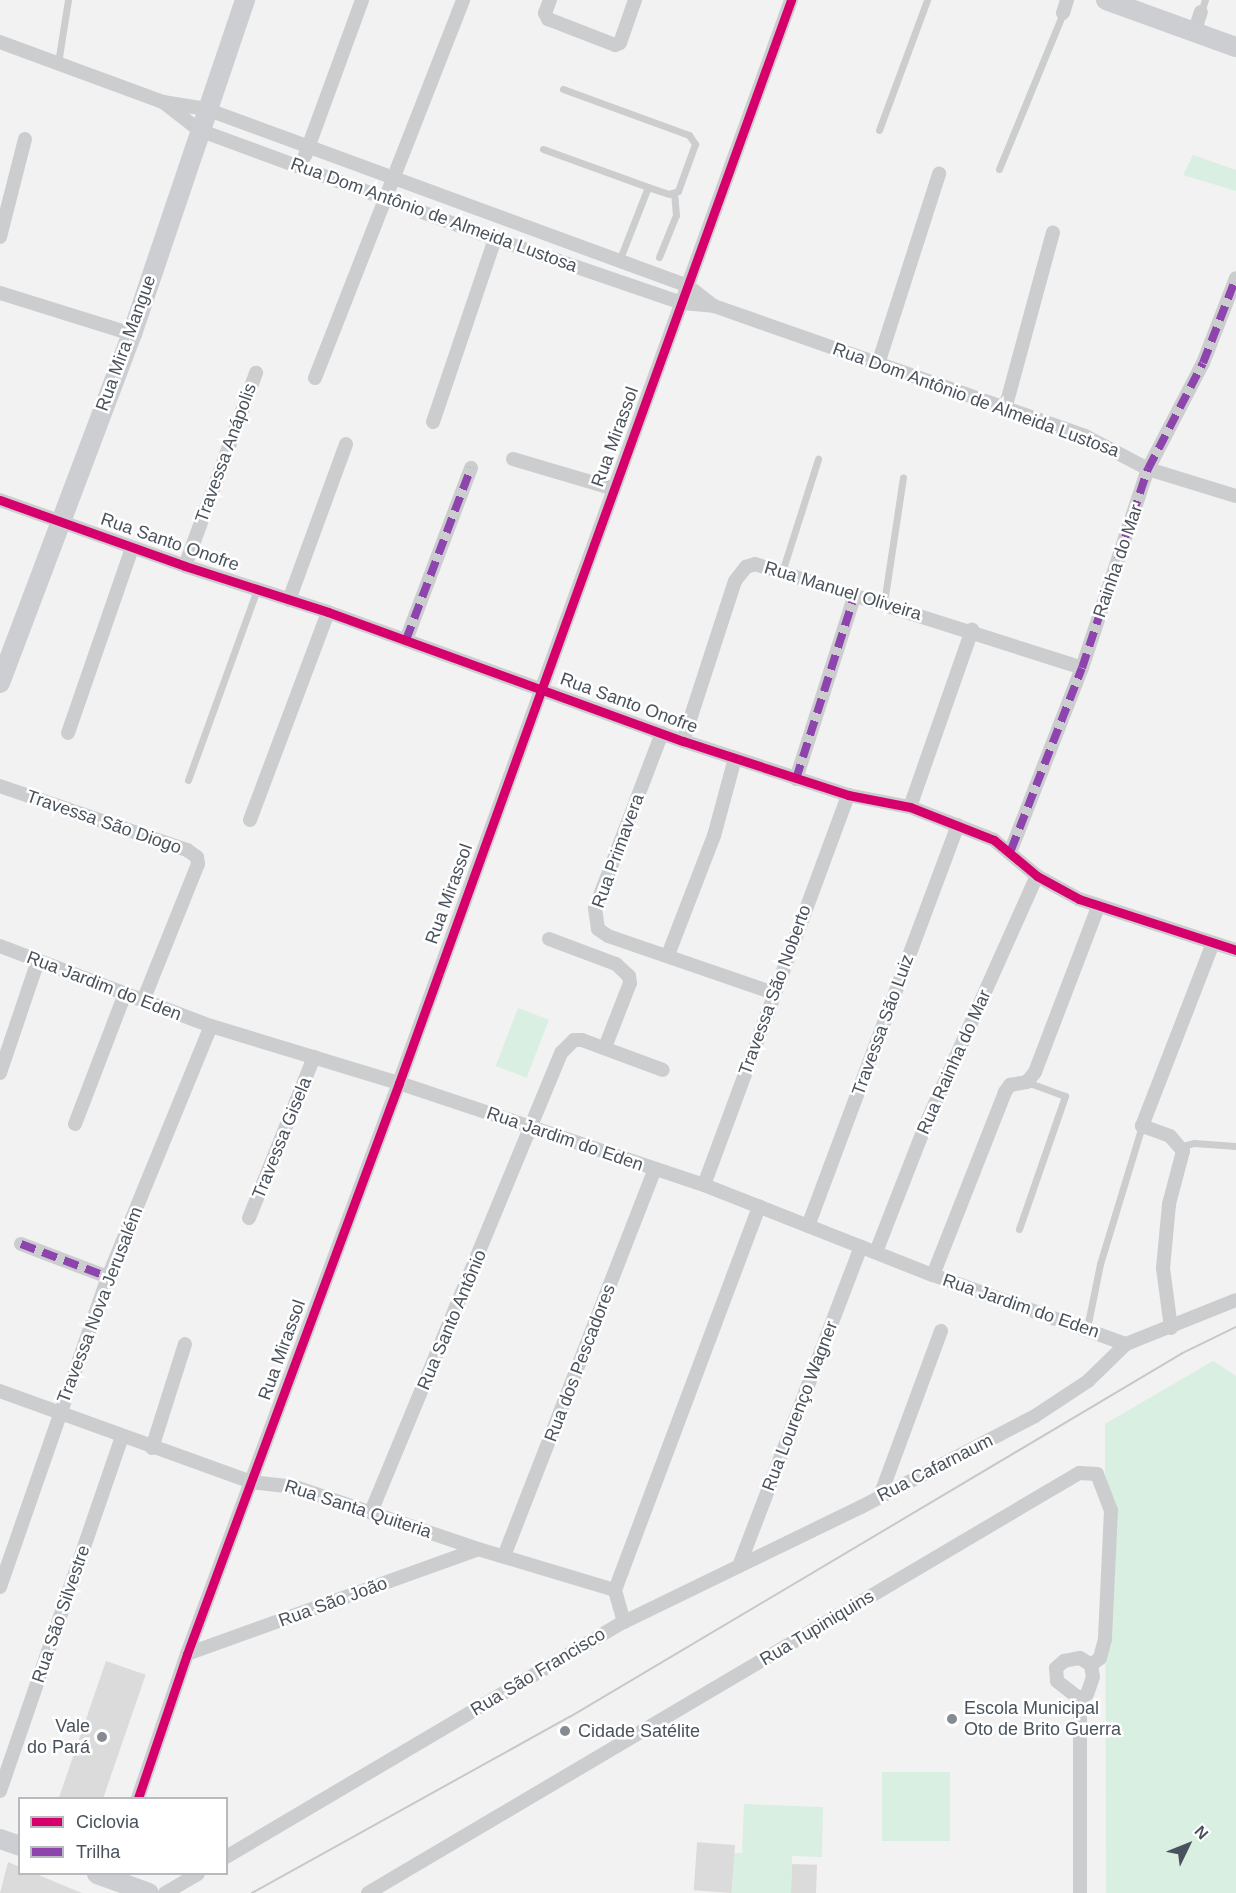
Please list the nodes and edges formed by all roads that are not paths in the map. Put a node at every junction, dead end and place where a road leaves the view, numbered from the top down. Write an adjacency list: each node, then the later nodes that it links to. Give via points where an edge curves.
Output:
1 (68, 0): 15 (lane)
2 (244, 0): 18 (main road, Rua Mira Mangue)
3 (362, 0): 22 (street)
4 (464, 0): 27 (street)
5 (635, 0): 9 (street, via 620,43 615,45 548,20)
6 (791, 0): 37 (street, Rua Mirassol)
7 (927, 0): 20 (lane)
8 (1112, 1): 12 (main road)
9 (548, 6)
10 (1203, 6): 12 (street)
11 (1065, 7): 25 (lane)
12 (1194, 33): 14 (main road)
13 (0, 42): 15 (street, Rua Dom Antônio de Almeida Lustosa)
14 (1236, 47)
15 (58, 63): 17 (street, Rua Dom Antônio de Almeida Lustosa)
16 (563, 89): 29 (lane, via 689,135 696,148 681,186)
17 (163, 102): 18 (street, Rua Dom Antônio de Almeida Lustosa); 19 (street, Rua Dom Antônio de Almeida Lustosa)
18 (206, 109): 19 (main road, Rua Mira Mangue); 22 (street, Rua Dom Antônio de Almeida Lustosa)
19 (199, 130): 24 (street, Rua Dom Antônio de Almeida Lustosa); 41 (main road, Rua Mira Mangue)
20 (879, 130)
21 (25, 139): 32 (street)
22 (308, 147): 24 (street); 27 (street, Rua Dom Antônio de Almeida Lustosa)
23 (543, 149): 28 (lane)
24 (302, 166): 30 (street, Rua Dom Antônio de Almeida Lustosa)
25 (999, 169)
26 (939, 174): 42 (street)
27 (394, 180): 30 (street); 35 (street, Rua Dom Antônio de Almeida Lustosa)
28 (648, 187): 29 (lane); 35 (lane)
29 (674, 193): 34 (lane, via 676,214)
30 (387, 198): 33 (street, Rua Dom Antônio de Almeida Lustosa); 44 (street)
31 (1053, 232): 45 (street)
32 (0, 237)
33 (495, 239): 39 (street, Rua Dom Antônio de Almeida Lustosa); 46 (street)
34 (659, 257)
35 (619, 261): 37 (street, Rua Dom Antônio de Almeida Lustosa)
36 (1236, 278): 51 (street, Rainha do Mar, via 1203,363)
37 (688, 286): 39 (street, Rua Mirassol); 40 (street, Rua Dom Antônio de Almeida Lustosa)
38 (0, 293): 41 (street)
39 (682, 303): 40 (street, Rua Dom Antônio de Almeida Lustosa); 53 (street, Rua Mirassol)
40 (714, 306): 42 (street, Rua Dom Antônio de Almeida Lustosa)
41 (132, 334): 56 (main road, Rua Mira Mangue)
42 (878, 364): 45 (street, Rua Dom Antônio de Almeida Lustosa)
43 (256, 373): 58 (street, Travessa Anápolis)
44 (315, 378)
45 (1005, 409): 51 (street, Rua Dom Antônio de Almeida Lustosa, via 1106,444)
46 (433, 422)
47 (346, 444): 62 (street)
48 (513, 459): 53 (street)
49 (818, 459): 59 (lane)
50 (471, 468): 66 (street)
51 (1148, 469): 54 (street, Rua Dom Antônio de Almeida Lustosa); 67 (street, Rainha do Mar)
52 (903, 477): 63 (lane)
53 (614, 489): 69 (street, Rua Mirassol)
54 (1236, 496)
55 (0, 500): 56 (street, Rua Santo Onofre)
56 (60, 521): 57 (street, Rua Santo Onofre); 68 (main road, Rua Mira Mangue)
57 (132, 548): 58 (street, Rua Santo Onofre); 71 (street)
58 (185, 566): 60 (street, Rua Santo Onofre)
59 (782, 572): 61 (street, Rua Manuel Oliveira); 72 (street, Rua Manuel Oliveira, via 755,564 740,573)
60 (257, 590): 62 (street, Rua Santo Onofre); 75 (lane)
61 (855, 594): 63 (street, Rua Manuel Oliveira); 74 (street)
62 (289, 600): 64 (street, Rua Santo Onofre)
63 (884, 603): 65 (street, Rua Manuel Oliveira)
64 (328, 612): 66 (street, Rua Santo Onofre); 79 (street)
65 (972, 630): 67 (street, Rua Manuel Oliveira); 78 (street)
66 (406, 640): 69 (street, Rua Santo Onofre)
67 (1082, 668): 81 (street, Rainha do Mar)
68 (0, 683)
69 (539, 688): 70 (street, Rua Santo Onofre); 99 (street, Rua Mirassol)
70 (662, 733): 72 (street, Rua Santo Onofre); 88 (street, Rua Primavera, via 595,908 598,929 608,936)
71 (68, 734)
72 (683, 741): 73 (street, Rua Santo Onofre)
73 (735, 758): 74 (street, Rua Santo Onofre); 88 (street, via 714,836)
74 (796, 778): 77 (street, Rua Santo Onofre)
75 (188, 780)
76 (0, 786): 92 (street, Travessa São Diogo, via 187,850 197,857 198,864)
77 (848, 795): 78 (street, Rua Santo Onofre); 90 (street, Travessa São Noberto)
78 (910, 807): 80 (street, Rua Santo Onofre)
79 (250, 820)
80 (958, 825): 81 (street, Rua Santo Onofre); 109 (street, Travessa São Luiz)
81 (1011, 850): 82 (street, Rua Santo Onofre)
82 (1037, 876): 83 (street, Rua Santo Onofre); 113 (street, Rua Rainha do Mar, via 925,1125)
83 (1098, 907): 85 (street, Rua Santo Onofre); 98 (street, via 1047,1045)
84 (549, 939): 94 (street, via 616,964 629,976 630,983)
85 (1213, 943): 87 (street, Rua Santo Onofre); 101 (street)
86 (0, 946): 89 (street, Rua Jardim do Eden)
87 (1236, 950)
88 (668, 955): 90 (street, Rua Primavera)
89 (38, 961): 91 (street, Rua Jardim do Eden); 97 (street)
90 (774, 993): 106 (street, Travessa São Noberto)
91 (125, 994): 92 (street, Rua Jardim do Eden); 100 (street)
92 (143, 1001): 93 (street, Rua Jardim do Eden)
93 (211, 1026): 95 (street, Rua Jardim do Eden); 115 (street, Travessa Nova Jerusalém)
94 (605, 1047): 96 (street, Rua Santo Antônio); 102 (street, Rua Santo Antônio, via 582,1040 568,1045)
95 (314, 1057): 99 (street, Rua Jardim do Eden); 108 (street, Travessa Gisela)
96 (663, 1070)
97 (0, 1072)
98 (1027, 1082): 110 (lane, via 1065,1096); 114 (street, via 1010,1086 1005,1092)
99 (399, 1083): 102 (street, Rua Jardim do Eden); 126 (street, Rua Mirassol)
100 (75, 1124)
101 (1142, 1126): 103 (street, via 1170,1136); 117 (lane, via 1107,1241)
102 (534, 1128): 105 (street, Rua Jardim do Eden); 128 (street, Rua Santo Antônio)
103 (1182, 1146): 104 (lane); 118 (street, via 1169,1204 1162,1268)
104 (1236, 1146)
105 (655, 1169): 106 (street, Rua Jardim do Eden); 130 (street, Rua dos Pescadores)
106 (704, 1185): 107 (street, Rua Jardim do Eden)
107 (759, 1206): 109 (street, Rua Jardim do Eden); 133 (street)
108 (249, 1218)
109 (808, 1226): 112 (street, Rua Jardim do Eden)
110 (1019, 1229)
111 (21, 1244): 115 (street)
112 (861, 1246): 113 (street, Rua Jardim do Eden); 131 (street, Rua Lourenço Wagner)
113 (876, 1252): 114 (street, Rua Jardim do Eden)
114 (933, 1275): 117 (street, Rua Jardim do Eden)
115 (108, 1277): 123 (street, Travessa Nova Jerusalém)
116 (1236, 1300): 118 (street, Rua Cafarnaum)
117 (1087, 1328): 121 (street, Rua Jardim do Eden)
118 (1171, 1328): 121 (street, Rua Cafarnaum)
119 (941, 1331): 127 (street)
120 (185, 1344): 125 (street)
121 (1126, 1344): 127 (street, Rua Cafarnaum, via 1063,1400)
122 (0, 1391): 123 (street, Rua Santa Quiteria)
123 (59, 1413): 124 (street, Rua Santa Quiteria); 132 (street, Travessa Nova Jerusalém)
124 (122, 1437): 125 (street, Rua Santa Quiteria); 138 (street, Rua São Silvestre)
125 (152, 1448): 126 (street, Rua Santa Quiteria)
126 (251, 1482): 128 (street, Rua Santa Quiteria, via 280,1482); 135 (street, Rua Mirassol)
127 (880, 1496): 131 (street, Rua Cafarnaum)
128 (371, 1512): 129 (street, Rua Santa Quiteria)
129 (478, 1549): 130 (street, Rua Santa Quiteria); 135 (street, Rua São João)
130 (504, 1556): 133 (street, Rua Santa Quiteria)
131 (739, 1566): 134 (street, Rua Cafarnaum)
132 (0, 1587)
133 (615, 1590): 134 (street, Rua São Francisco)
134 (624, 1622): 142 (street, Rua São Francisco)
135 (187, 1654): 139 (street, Rua Mirassol)
136 (1091, 1665): 137 (street, via 1091,1685); 137 (street, via 1080,1658 1064,1661 1056,1668 1057,1681); 147 (street, Rua Tupiniquins, via 1100,1658 1105,1639 1111,1510 1097,1474 1079,1473)
137 (1080, 1699): 148 (street)
138 (0, 1791)
139 (138, 1797)
140 (0, 1839): 141 (main road)
141 (18, 1845)
142 (228, 1856)
143 (196, 1875): 146 (street)
144 (107, 1880): 145 (main road)
145 (149, 1893)
146 (165, 1893)
147 (368, 1893)
148 (1080, 1893)

